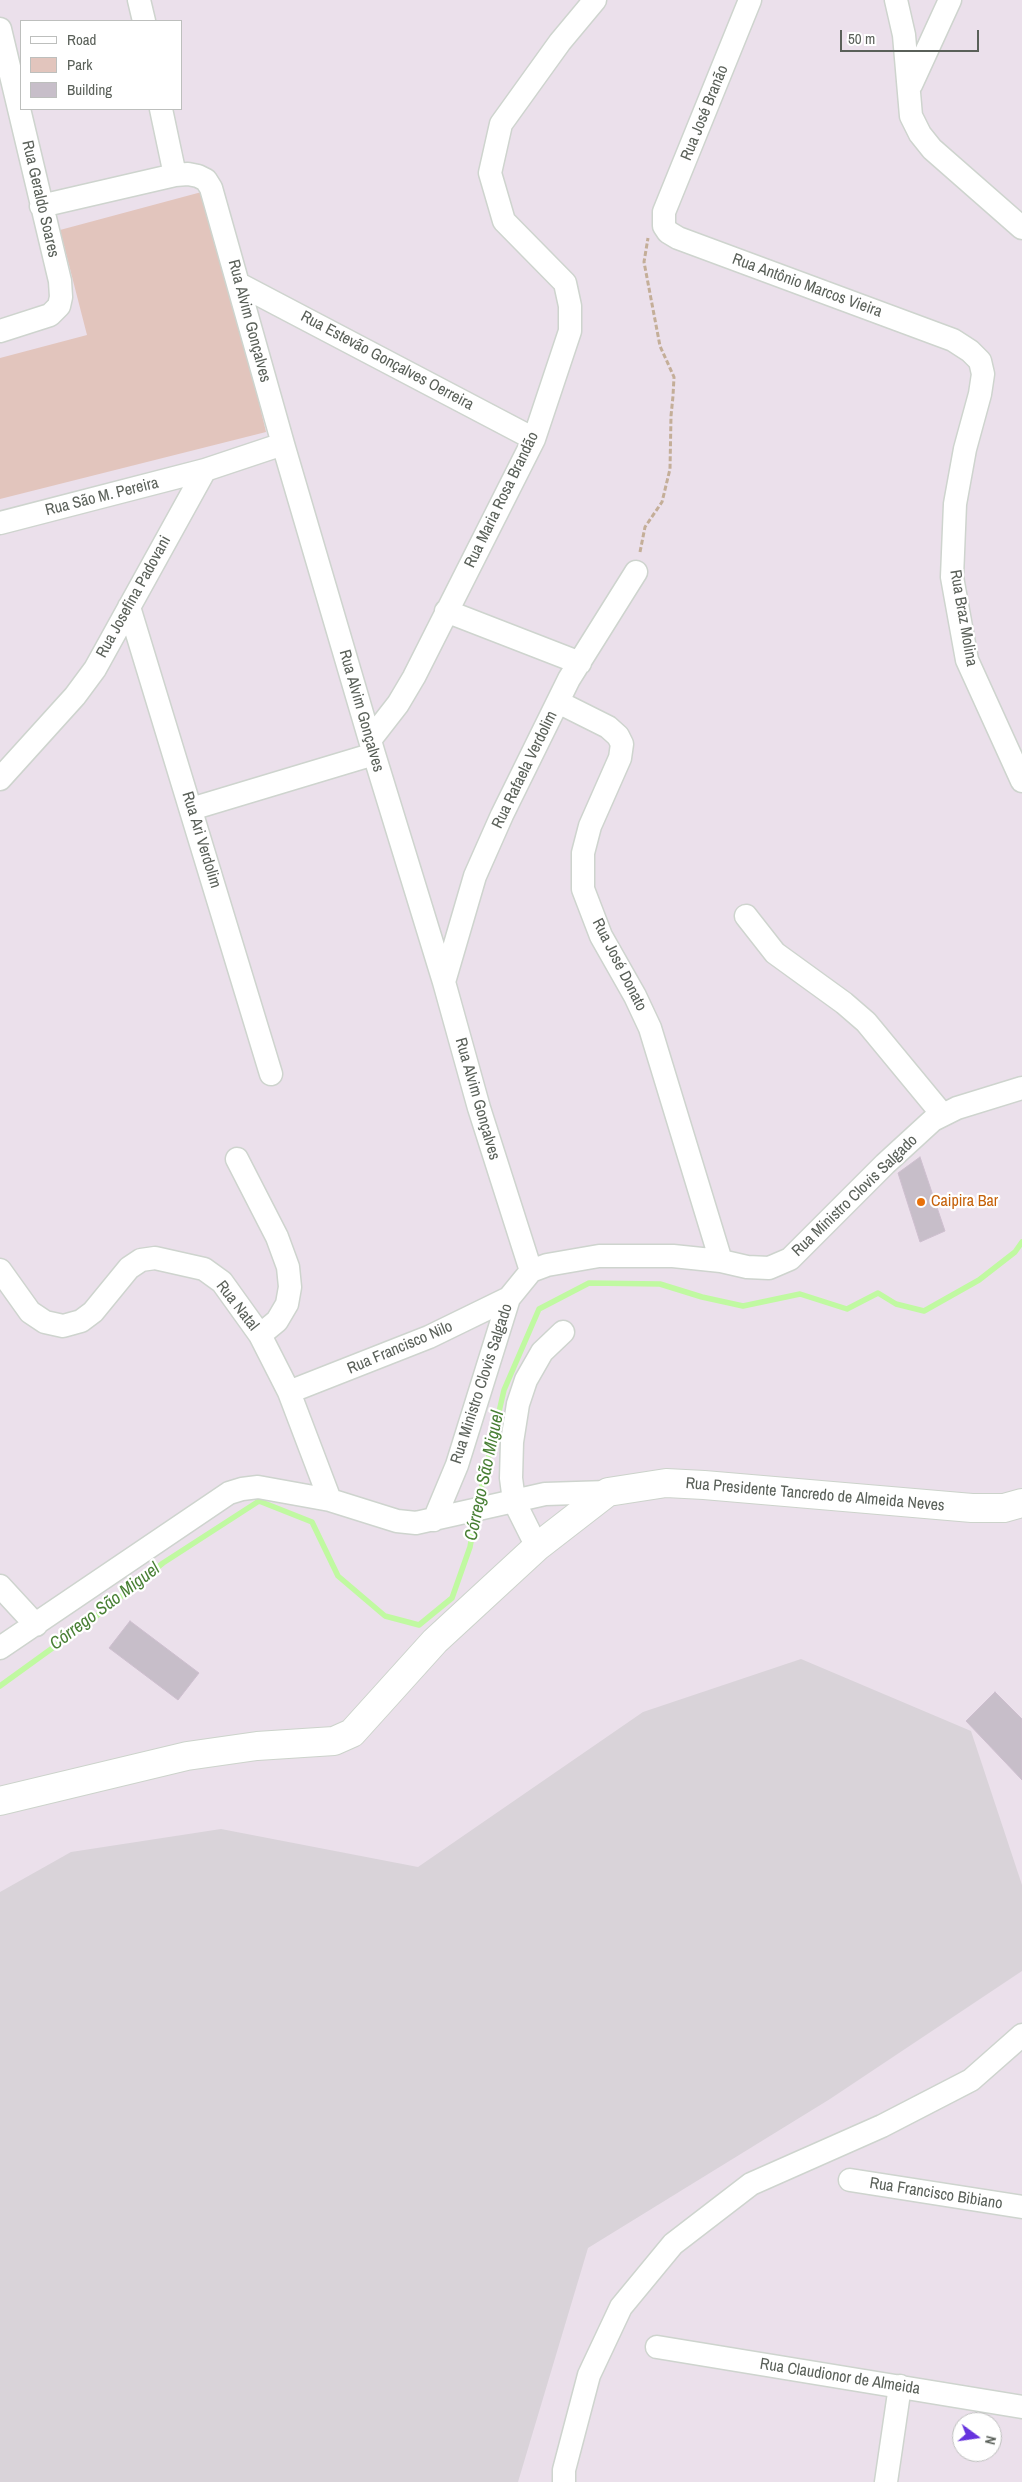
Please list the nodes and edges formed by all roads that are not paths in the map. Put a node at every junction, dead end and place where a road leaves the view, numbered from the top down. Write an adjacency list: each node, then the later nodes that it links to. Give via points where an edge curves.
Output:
1 (139, 0): 6 (street)
2 (595, 0): 17 (street, Rua Maria Rosa Brandão, via 560,42 501,124 490,173 504,222 566,283 570,306 570,331)
3 (750, 0): 12 (street, Rua José Branão, via 664,212)
4 (896, 0): 8 (street)
5 (950, 0): 8 (street)
6 (144, 20)
7 (0, 29): 11 (street, Rua Geraldo Soares)
8 (910, 86): 13 (street, via 912,116 926,142)
9 (161, 110): 10 (street)
10 (175, 175): 11 (street, Rua Alvim Gonçalves); 14 (street, Rua Alvim Gonçalves, via 198,176 211,188)
11 (42, 206): 15 (street, Rua Geraldo Soares, via 60,281 59,306 50,315)
12 (664, 226): 16 (street, Rua Antônio Marcos Vieira, via 678,238)
13 (1022, 228)
14 (239, 284): 17 (street, Rua Estevão Gonçalves Oerreira); 18 (street, Rua Alvim Gonçalves)
15 (0, 331)
16 (953, 340): 28 (street, Rua Braz Molina, via 980,361 983,374 955,504 952,577 967,660)
17 (534, 439): 23 (street, Rua Maria Rosa Brandão)
18 (283, 444): 19 (street); 26 (street, Rua Alvim Gonçalves)
19 (205, 470): 20 (street, Rua São M. Pereira); 22 (street, Rua Josefina Padovani)
20 (0, 523)
21 (636, 572): 24 (street, Rua Rafaela Verdolim)
22 (129, 607): 27 (street, Rua Josefina Padovani, via 95,669 75,696); 29 (street, Rua Ari Verdolim)
23 (446, 611): 24 (street); 26 (street, Rua Maria Rosa Brandão, via 414,677)
24 (580, 663): 25 (street, Rua Rafaela Verdolim)
25 (558, 702): 31 (street, Rua Rafaela Verdolim, via 475,876); 36 (street, Rua José Donato, via 608,727 622,744 620,758 590,826 583,853 583,889 601,936 650,1028)
26 (372, 747): 29 (street); 31 (street, Rua Alvim Gonçalves)
27 (0, 779)
28 (1022, 781)
29 (192, 810): 32 (street, Rua Ari Verdolim)
30 (746, 916): 34 (street, via 775,953 866,1022)
31 (444, 982): 38 (street, Rua Alvim Gonçalves, via 479,1108)
32 (271, 1074)
33 (1022, 1088): 34 (street, Rua Ministro Clovis Salgado)
34 (942, 1114): 36 (street, Rua Ministro Clovis Salgado, via 885,1164 790,1259 769,1268)
35 (237, 1159): 41 (street, via 277,1237 288,1267 290,1287 287,1304 277,1321)
36 (720, 1261): 38 (street, Rua Ministro Clovis Salgado, via 673,1256 599,1256 547,1264)
37 (0, 1270): 41 (street, Rua Natal, via 30,1312 45,1322 63,1326 81,1321 93,1312 129,1268 141,1260 155,1258 179,1262 204,1269 222,1282)
38 (531, 1271): 39 (street, Rua Ministro Clovis Salgado)
39 (509, 1298): 42 (street, Rua Francisco Nilo, via 421,1341); 47 (street, Rua Ministro Clovis Salgado)
40 (563, 1332): 45 (street, via 542,1352 526,1380 518,1404)
41 (260, 1335): 42 (street, Rua Natal)
42 (289, 1392): 44 (street, Rua Natal)
43 (608, 1492): 45 (street, Rua Presidente Tancredo de Almeida Neves, via 552,1494); 46 (main road, Rua Presidente Tancredo de Almeida Neves, via 666,1484 704,1484 972,1508 1004,1508); 48 (main road, Rua Presidente Tancredo de Almeida Neves)
44 (330, 1500): 47 (street, via 397,1521 416,1523); 50 (street, via 258,1487 229,1493)
45 (509, 1502): 47 (street, Rua Presidente Tancredo de Almeida Neves); 48 (street)
46 (1022, 1503)
47 (441, 1518)
48 (537, 1547): 52 (main road, Rua Presidente Tancredo de Almeida Neves, via 435,1641 352,1733 334,1741 257,1746 187,1756)
49 (0, 1586): 50 (street)
50 (36, 1625): 51 (street)
51 (0, 1648)
52 (0, 1801)
53 (1022, 2035): 59 (street, via 971,2080 882,2126 751,2184 673,2244 621,2307 589,2376 564,2470)
54 (850, 2180): 55 (street, Rua Francisco Bibiano)
55 (1022, 2207)
56 (657, 2347): 57 (street, Rua Claudionor de Almeida)
57 (900, 2386): 58 (street, Rua Claudionor de Almeida); 60 (street)
58 (1022, 2407)
59 (564, 2482)
60 (886, 2482)

